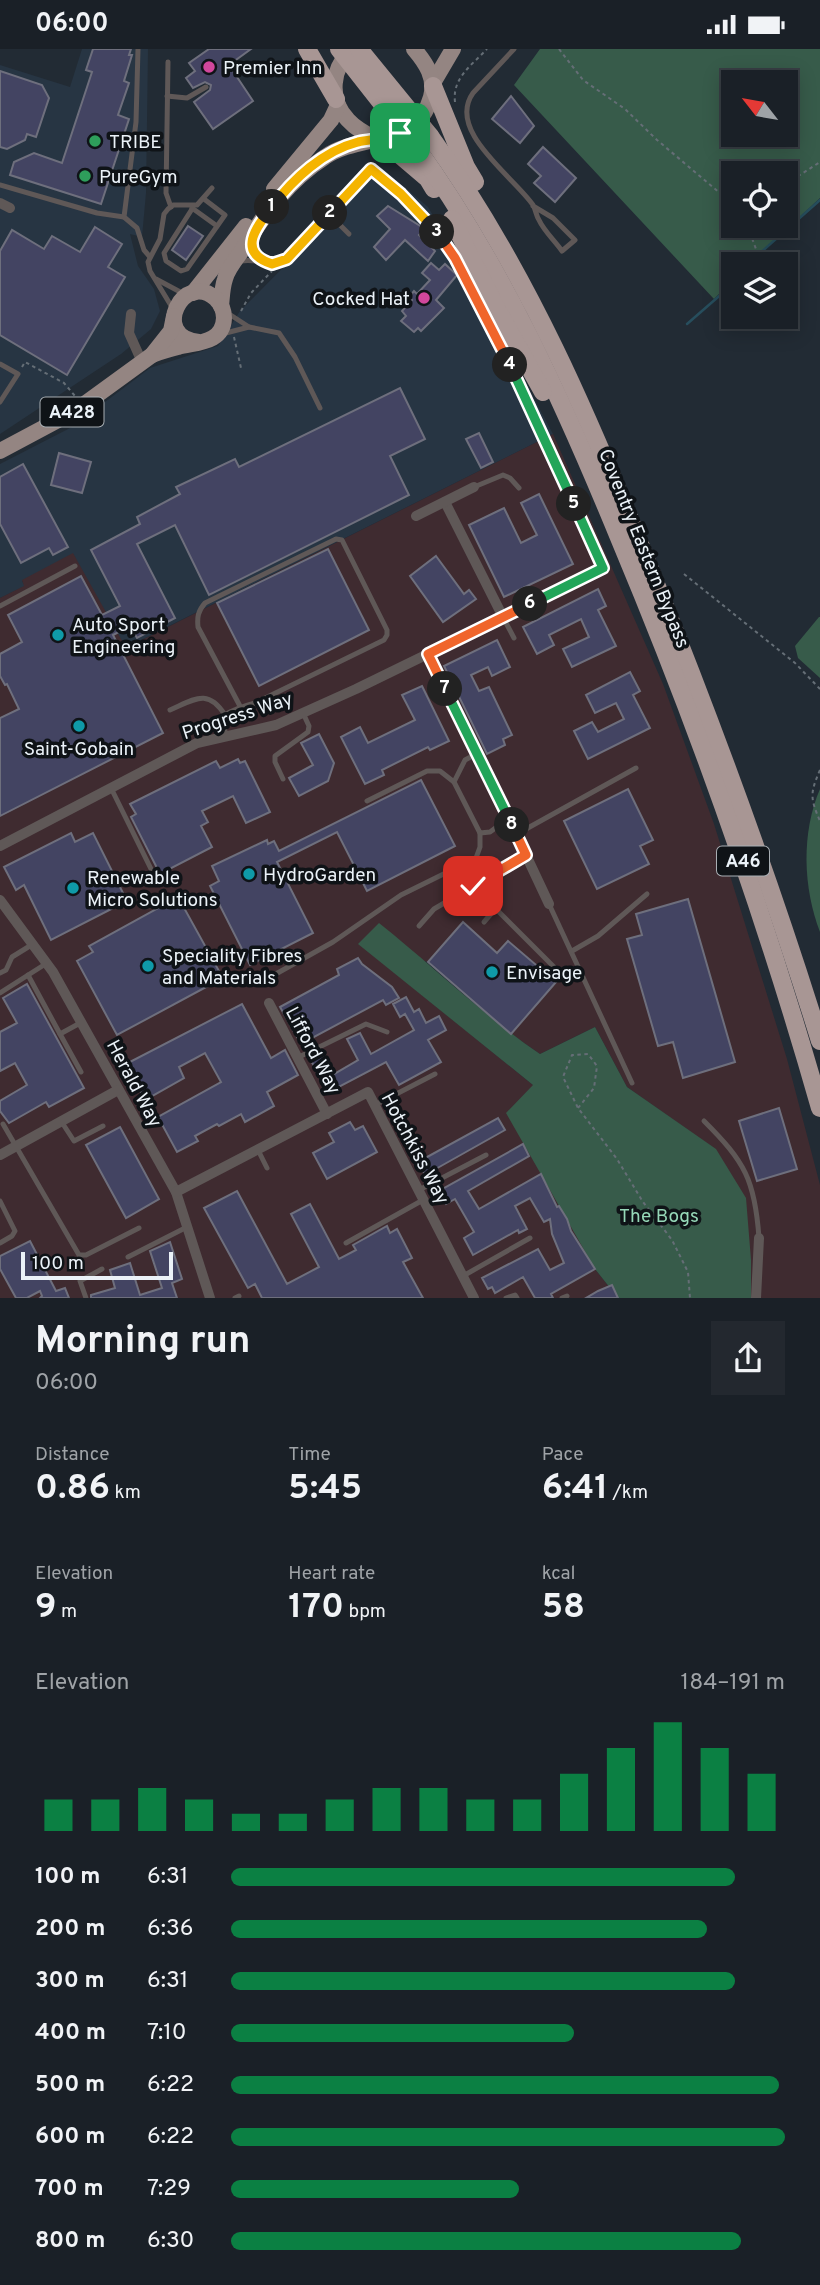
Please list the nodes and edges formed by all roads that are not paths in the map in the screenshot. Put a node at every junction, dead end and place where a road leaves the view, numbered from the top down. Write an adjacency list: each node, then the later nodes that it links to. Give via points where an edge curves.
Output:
1 (138, 49): 25 (lane, via 136,122)
2 (307, 49): 13 (highway)
3 (339, 49): 15 (highway, Coventry Eastern Bypass / A46, bridge)
4 (353, 49): 13 (main road, via 336,76)
5 (359, 49): 15 (highway, Coventry Eastern Bypass / A46, bridge)
6 (414, 49): 10 (main road)
7 (453, 49): 10 (main road)
8 (514, 49): 20 (lane, via 473,93 466,111 481,148)
9 (167, 62): 12 (lane)
10 (433, 84): 14 (main road, via 423,114 409,128); 50 (highway, via 466,167 564,345 629,495)
11 (205, 87): 12 (lane, via 187,98)
12 (167, 96): 21 (lane, via 166,193)
13 (337, 102): 14 (main road, via 350,123); 33 (main road, via 331,120)
14 (378, 139): 31 (main road, via 355,143 310,168 276,201 253,241); 54 (highway, via 428,179 452,218 574,452 613,548)
15 (423, 142): 50 (highway, Coventry Eastern Bypass / A46, via 462,180 556,348); 54 (highway, Coventry Eastern Bypass / A46, via 500,281 576,437)
16 (0, 185): 25 (lane)
17 (212, 188): 18 (lane)
18 (204, 199): 22 (lane); 26 (lane, via 225,215)
19 (0, 203): 23 (street)
20 (533, 206): 20 (lane, via 553,218 575,240 562,251 539,222)
21 (171, 207): 22 (lane); 29 (lane, via 164,214 160,239)
22 (193, 207): 26 (lane); 26 (lane, via 164,253 166,261 178,270 187,269)
23 (10, 208)
24 (329, 214): 27 (lane); 30 (lane, via 287,259); 52 (lane, via 371,169 401,194 431,224 455,258 523,389 603,568)
25 (124, 217): 29 (lane, via 137,228)
26 (217, 226)
27 (349, 234)
28 (258, 256): 30 (lane)
29 (150, 257): 32 (lane, via 150,271)
30 (264, 261): 31 (lane)
31 (234, 262): 34 (main road, via 225,278)
32 (156, 279): 33 (lane); 36 (lane)
33 (190, 294): 34 (main road, via 208,294); 36 (main road, via 178,303)
34 (222, 308): 37 (lane); 38 (main road, via 222,327)
35 (131, 314): 40 (street, via 130,334)
36 (174, 314): 39 (main road, via 181,335); 40 (main road, A428, via 171,331)
37 (249, 327): 38 (lane); 43 (lane, via 279,333)
38 (215, 336): 39 (main road)
39 (199, 342): 40 (main road, A428)
40 (147, 358): 44 (main road, A428, via 75,411)
41 (0, 364): 42 (lane, via 18,374)
42 (0, 403)
43 (320, 408)
44 (0, 451)
45 (474, 487): 46 (lane, via 503,475); 47 (street)
46 (519, 488)
47 (444, 502): 48 (street); 53 (street)
48 (416, 516)
49 (75, 566): 51 (lane)
50 (655, 581): 93 (highway, Coventry Eastern Bypass / A46, via 727,762)
51 (0, 606)
52 (526, 606): 53 (street, Progress Way)
53 (503, 617): 55 (lane); 56 (street, Progress Way)
54 (653, 619): 100 (highway, Coventry Eastern Bypass / A46, via 747,875)
55 (514, 638)
56 (428, 654): 59 (street, Progress Way); 62 (street)
57 (240, 708): 57 (lane, via 384,640 387,630 342,540 336,539 200,609 198,627); 60 (lane)
58 (170, 710): 60 (lane, via 191,700 210,698)
59 (303, 713): 61 (street, Progress Way, via 276,725); 64 (lane, via 308,732 275,756)
60 (225, 715): 61 (lane)
61 (226, 735): 66 (street, Progress Way, via 197,743)
62 (478, 753): 65 (lane, via 465,760); 68 (street)
63 (636, 768): 70 (lane)
64 (283, 779)
65 (454, 782): 67 (lane, via 440,771 427,771); 69 (lane)
66 (111, 788): 71 (street, Progress Way); 73 (lane)
67 (367, 801)
68 (509, 818): 69 (lane, via 490,832); 70 (street)
69 (480, 833): 86 (lane, via 476,858 401,895 334,942)
70 (517, 834): 72 (street)
71 (0, 846)
72 (526, 855): 74 (lane); 77 (street)
73 (154, 875)
74 (473, 886): 78 (lane); 80 (lane, via 434,909)
75 (647, 894): 82 (lane, via 598,936)
76 (0, 900): 81 (street, Herald Way)
77 (550, 904): 82 (lane)
78 (495, 908): 79 (lane); 87 (lane)
79 (484, 922)
80 (419, 926)
81 (33, 944): 83 (street, Herald Way); 84 (lane, via 12,957)
82 (572, 950): 97 (lane)
83 (47, 963): 85 (lane); 90 (street, Herald Way)
84 (0, 973)
85 (28, 975): 88 (lane); 92 (lane)
86 (274, 975)
87 (563, 976)
88 (0, 993)
89 (269, 1003): 94 (street, Lifford Way)
90 (82, 1022): 92 (lane); 98 (street, Herald Way)
91 (387, 1032): 94 (lane, via 366,1024)
92 (60, 1034): 95 (lane)
93 (820, 1041)
94 (298, 1058): 101 (street, Lifford Way)
95 (81, 1072)
96 (435, 1074): 99 (lane)
97 (632, 1083)
98 (118, 1090): 102 (street); 111 (street, Herald Way)
99 (375, 1105): 101 (street, Hotchkiss Way, via 368,1093); 112 (street, Hotchkiss Way)
100 (820, 1108)
101 (327, 1114): 107 (street, Hotchkiss Way)
102 (61, 1121): 105 (lane, via 74,1141); 106 (street)
103 (704, 1121): 117 (lane, via 729,1145 746,1171 757,1203)
104 (3, 1124): 106 (lane)
105 (103, 1126)
106 (15, 1147): 108 (street); 115 (lane, via 79,1255)
107 (258, 1150): 110 (lane); 111 (street, Hotchkiss Way)
108 (0, 1155)
109 (486, 1155): 112 (lane)
110 (267, 1168)
111 (176, 1192): 114 (street, Herald Way)
112 (421, 1195): 119 (lane); 122 (street, Hotchkiss Way)
113 (0, 1201): 118 (lane, via 15,1231)
114 (187, 1227): 120 (lane); 124 (street, Herald Way)
115 (139, 1228)
116 (530, 1238): 122 (lane)
117 (759, 1238): 128 (street)
118 (0, 1243)
119 (346, 1243)
120 (128, 1257)
121 (102, 1269): 123 (lane, via 80,1281)
122 (463, 1276): 125 (street, Hotchkiss Way)
123 (86, 1298)
124 (211, 1298)
125 (474, 1298)
126 (506, 1298): 127 (lane)
127 (517, 1298)
128 (756, 1298)

